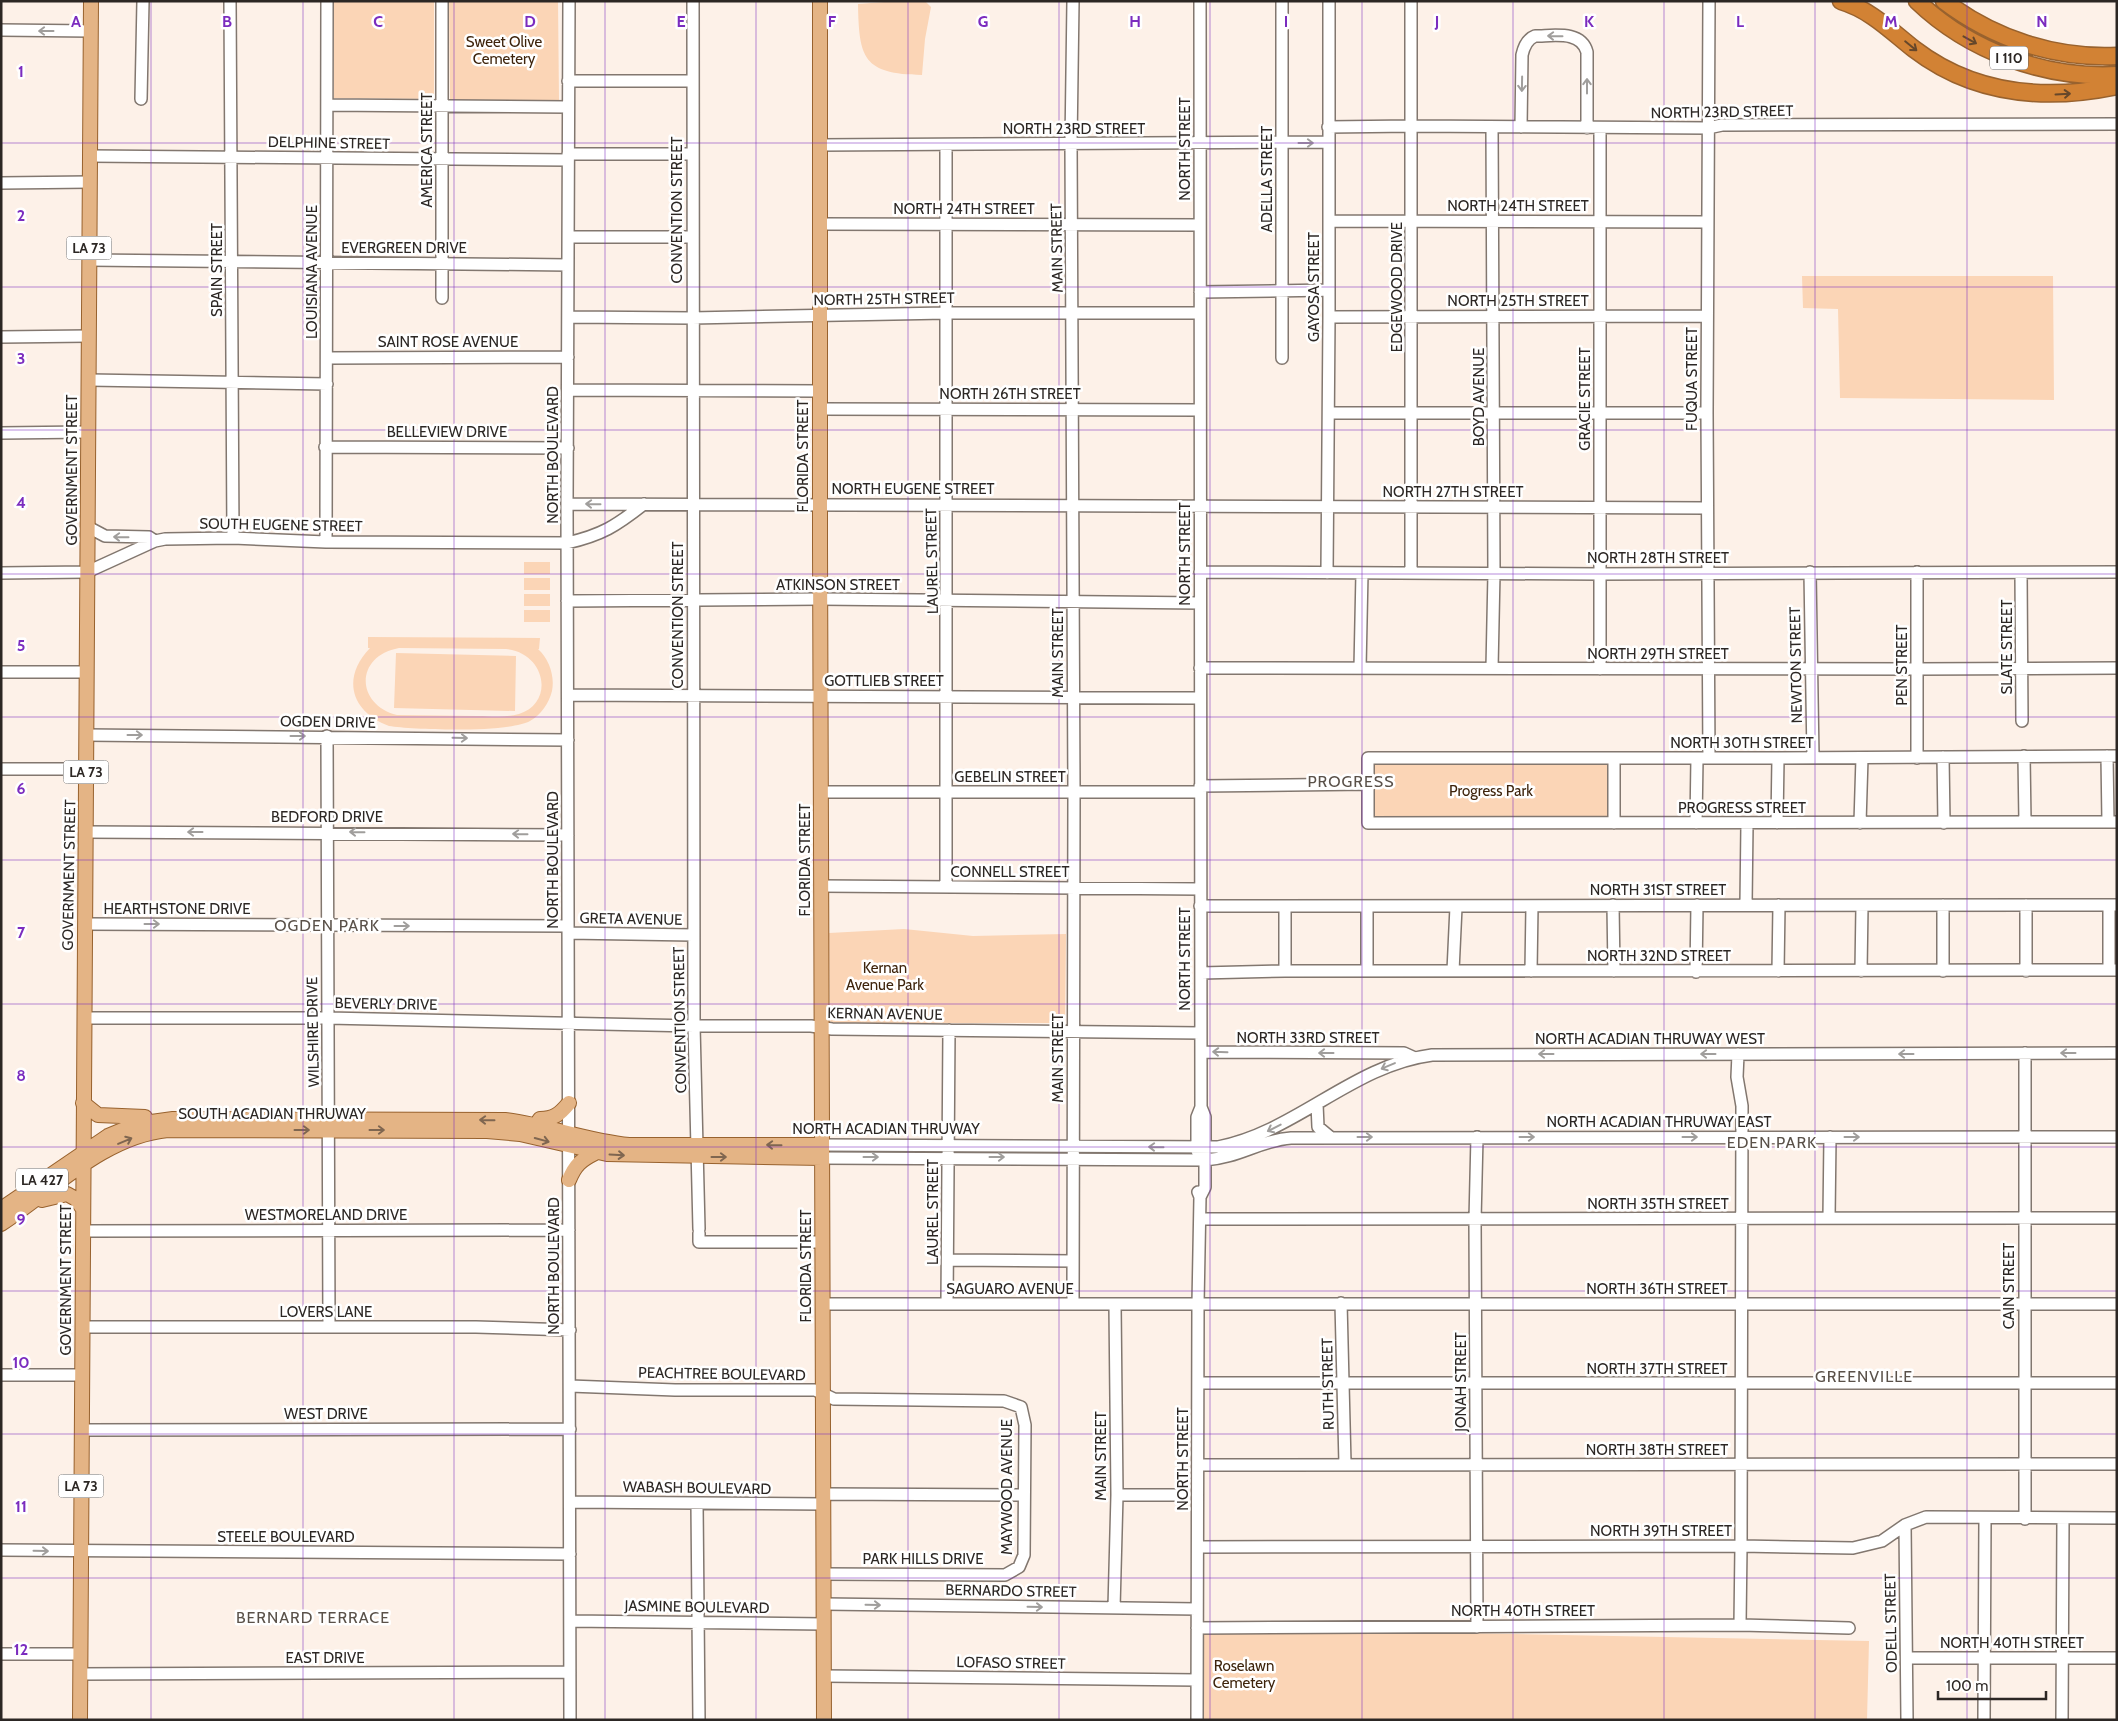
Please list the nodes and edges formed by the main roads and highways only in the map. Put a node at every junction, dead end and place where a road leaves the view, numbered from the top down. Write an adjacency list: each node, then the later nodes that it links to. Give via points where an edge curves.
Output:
1 (91, 1): 9 (main road, GOVERNMENT STREET / LA 73)
2 (820, 1): 17 (main road, FLORIDA STREET)
3 (1842, 1): 8 (highway, one-way to 8, via 1872,15 1928,58 1978,82 2044,95)
4 (1917, 1): 7 (highway, I 110, one-way to 7, via 1964,36 2009,58 2068,73)
5 (1944, 1): 6 (highway, I 110, via 1980,25 2016,41 2062,53)
6 (2117, 56)
7 (2117, 75)
8 (2117, 86)
9 (83, 1103): 11 (main road, via 98,1115); 15 (main road, GOVERNMENT STREET / LA 73)
10 (569, 1103): 13 (main road, via 557,1115 540,1119)
11 (155, 1120): 12 (main road, SOUTH ACADIAN THRUWAY / LA 427, via 211,1118); 15 (main road, SOUTH ACADIAN THRUWAY / LA 427, via 122,1129)
12 (329, 1124): 13 (main road, SOUTH ACADIAN THRUWAY / LA 427, one-way to 12, via 505,1120); 14 (main road, SOUTH ACADIAN THRUWAY, one-way to 14, via 487,1131); 19 (main road, SOUTH ACADIAN THRUWAY, one-way to 12, via 125,1140 155,1132)
13 (536, 1125): 14 (main road, SOUTH ACADIAN THRUWAY / LA 427)
14 (569, 1140): 16 (main road, NORTH ACADIAN THRUWAY); 18 (main road, NORTH ACADIAN THRUWAY)
15 (83, 1151): 19 (main road, GOVERNMENT STREET / LA 73); 22 (main road, SOUTH ACADIAN THRUWAY / LA 427)
16 (696, 1151): 17 (main road, NORTH ACADIAN THRUWAY); 18 (main road, NORTH ACADIAN THRUWAY, one-way to 16)
17 (822, 1151): 26 (main road, FLORIDA STREET)
18 (595, 1153): 20 (main road, via 580,1160)
19 (83, 1166): 21 (main road, SOUTH ACADIAN THRUWAY / LA 427); 23 (main road, GOVERNMENT STREET / LA 73)
20 (569, 1180)
21 (32, 1203): 23 (main road, via 67,1194); 24 (main road, SOUTH ACADIAN THRUWAY / LA 427)
22 (1, 1209)
23 (83, 1209): 25 (main road, GOVERNMENT STREET / LA 73)
24 (1, 1224)
25 (80, 1720)
26 (824, 1720)

